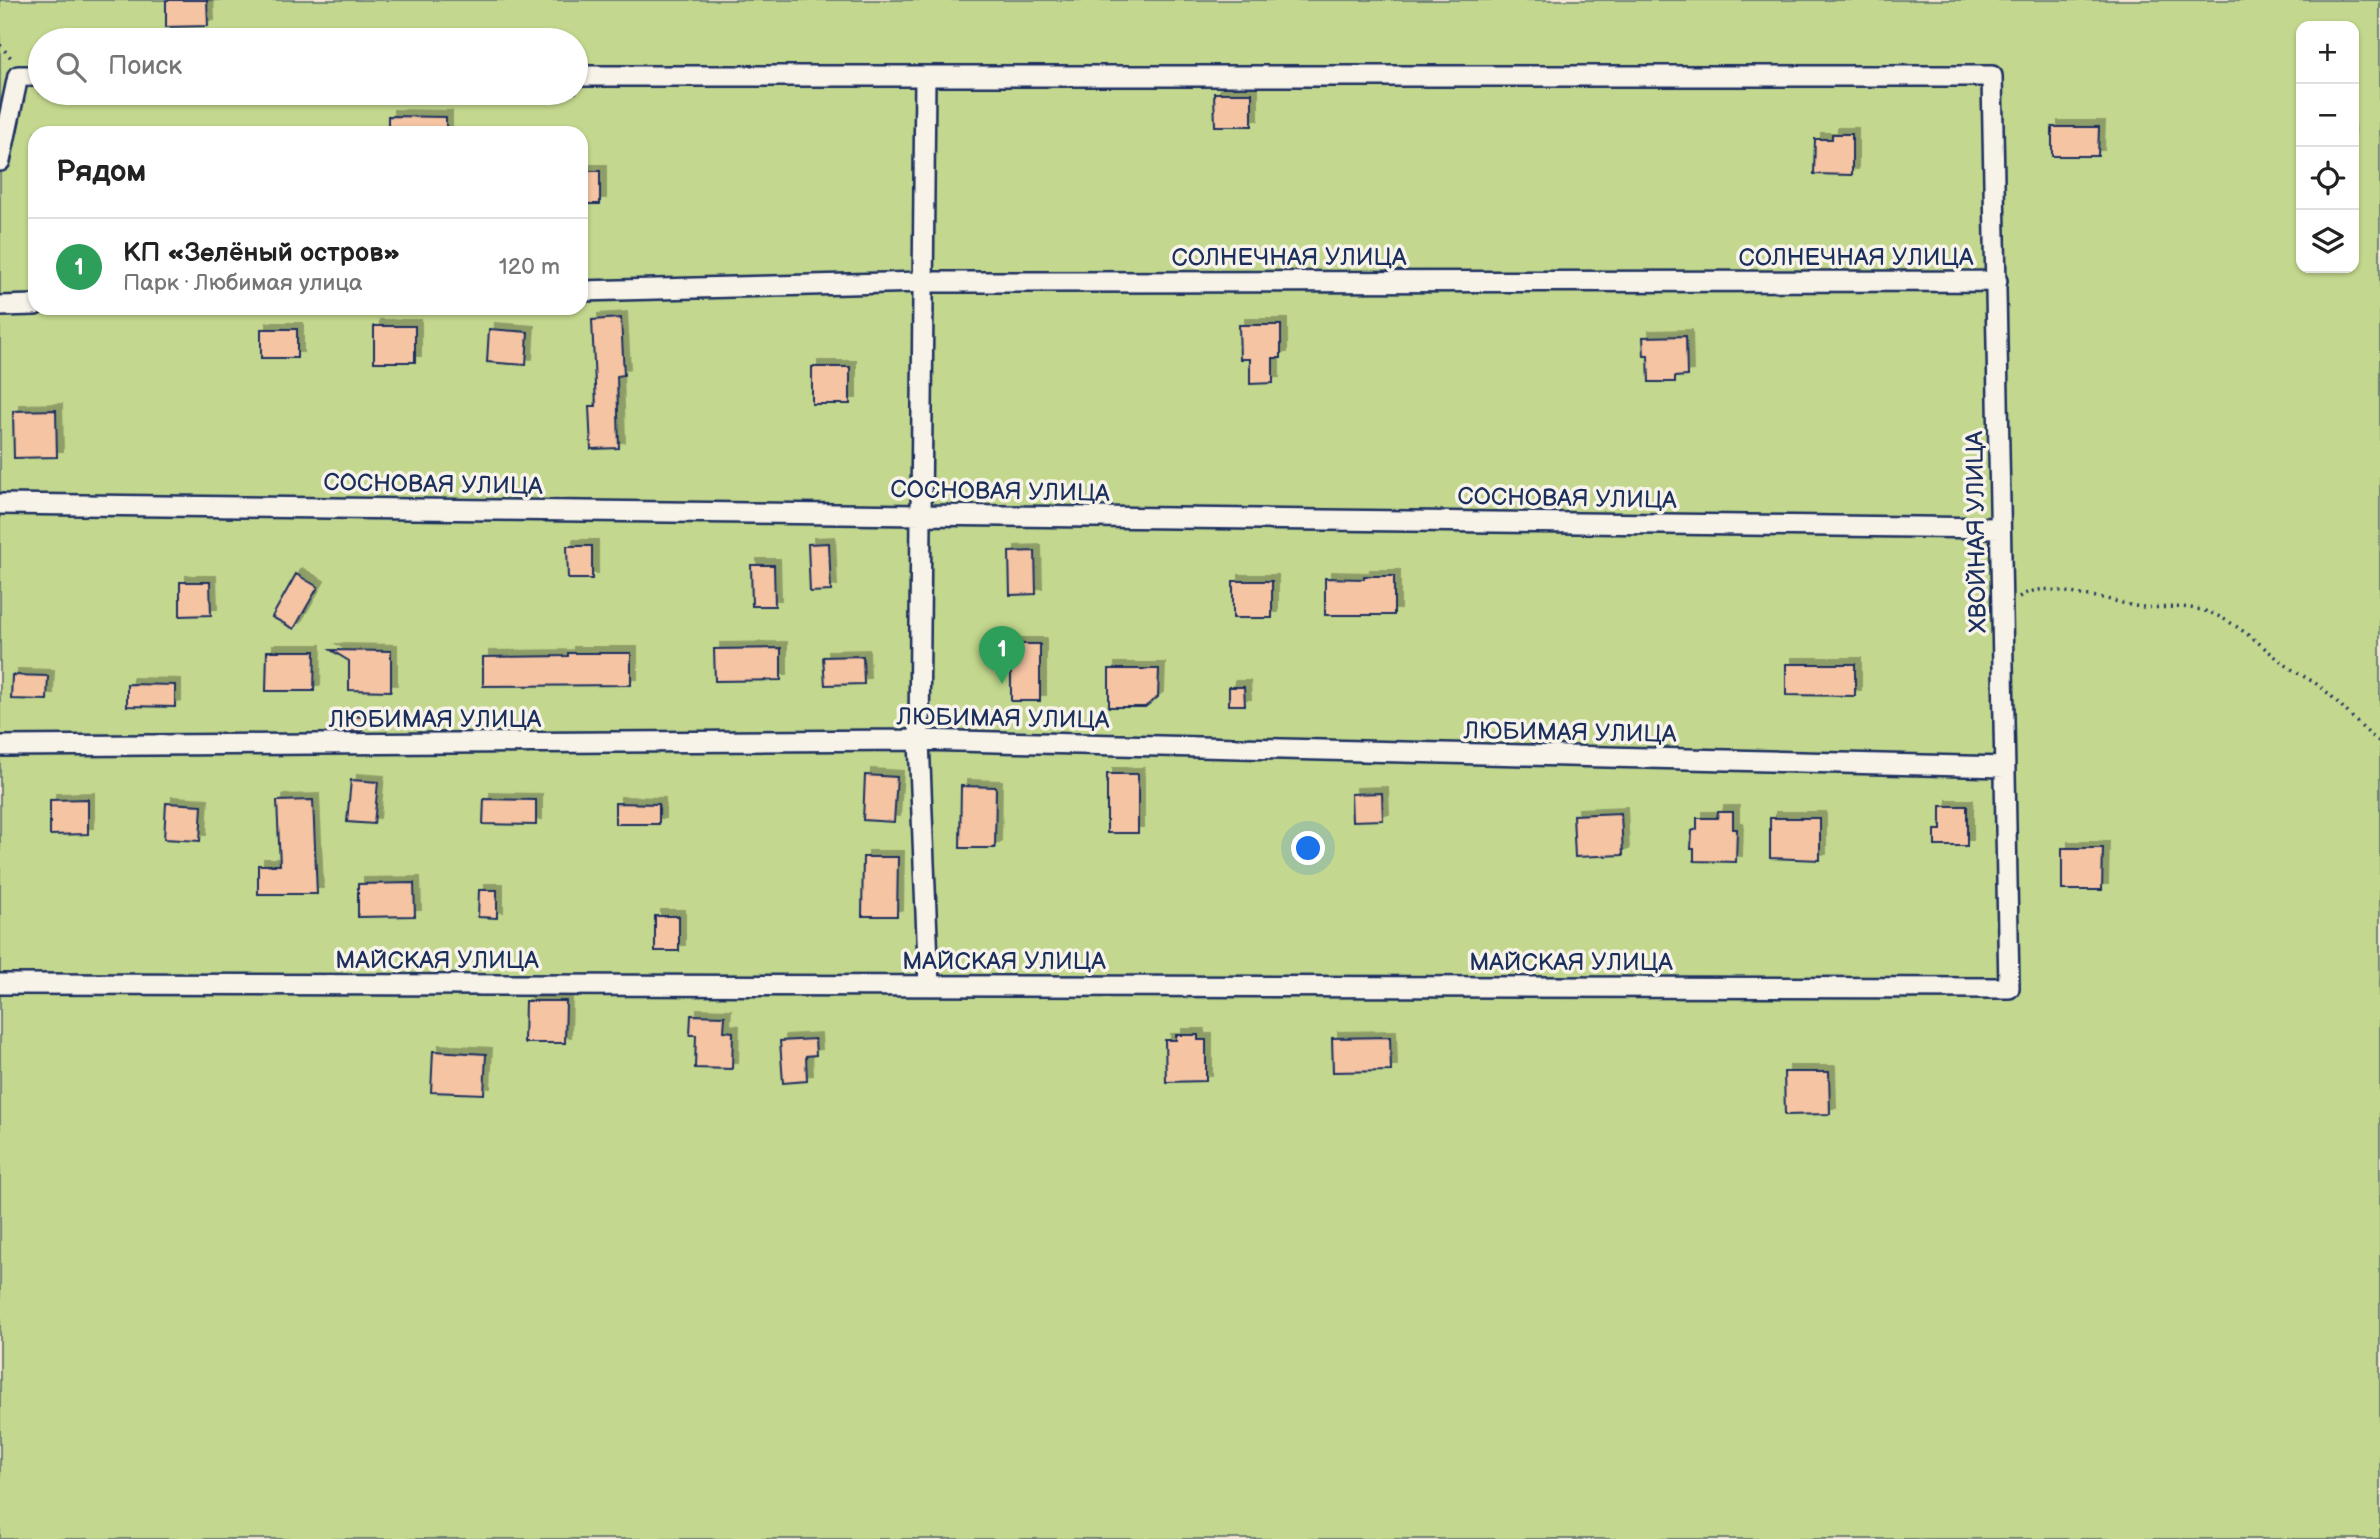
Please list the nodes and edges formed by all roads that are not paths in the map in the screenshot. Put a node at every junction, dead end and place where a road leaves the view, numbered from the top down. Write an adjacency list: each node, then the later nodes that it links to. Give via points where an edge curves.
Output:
1 (28, 76): 4 (street, via 18,76)
2 (588, 76): 3 (street)
3 (925, 76): 5 (street, ХВОЙНАЯ УЛИЦА, via 1992,76); 6 (street)
4 (0, 162)
5 (1997, 281): 6 (street, СОЛНЕЧНАЯ УЛИЦА); 12 (street, ХВОЙНАЯ УЛИЦА)
6 (923, 282): 7 (street, СОЛНЕЧНАЯ УЛИЦА); 11 (street)
7 (588, 291)
8 (28, 305): 9 (street)
9 (0, 306)
10 (0, 504): 11 (street, СОСНОВАЯ УЛИЦА)
11 (920, 514): 12 (street, СОСНОВАЯ УЛИЦА); 13 (street)
12 (2000, 528): 15 (street, ХВОЙНАЯ УЛИЦА)
13 (919, 740): 14 (street, ЛЮБИМАЯ УЛИЦА); 15 (street, ЛЮБИМАЯ УЛИЦА); 17 (street)
14 (0, 746)
15 (2005, 767): 18 (street, ХВОЙНАЯ УЛИЦА)
16 (0, 984): 17 (street, МАЙСКАЯ УЛИЦА)
17 (929, 986): 18 (street, МАЙСКАЯ УЛИЦА)
18 (2009, 988)

